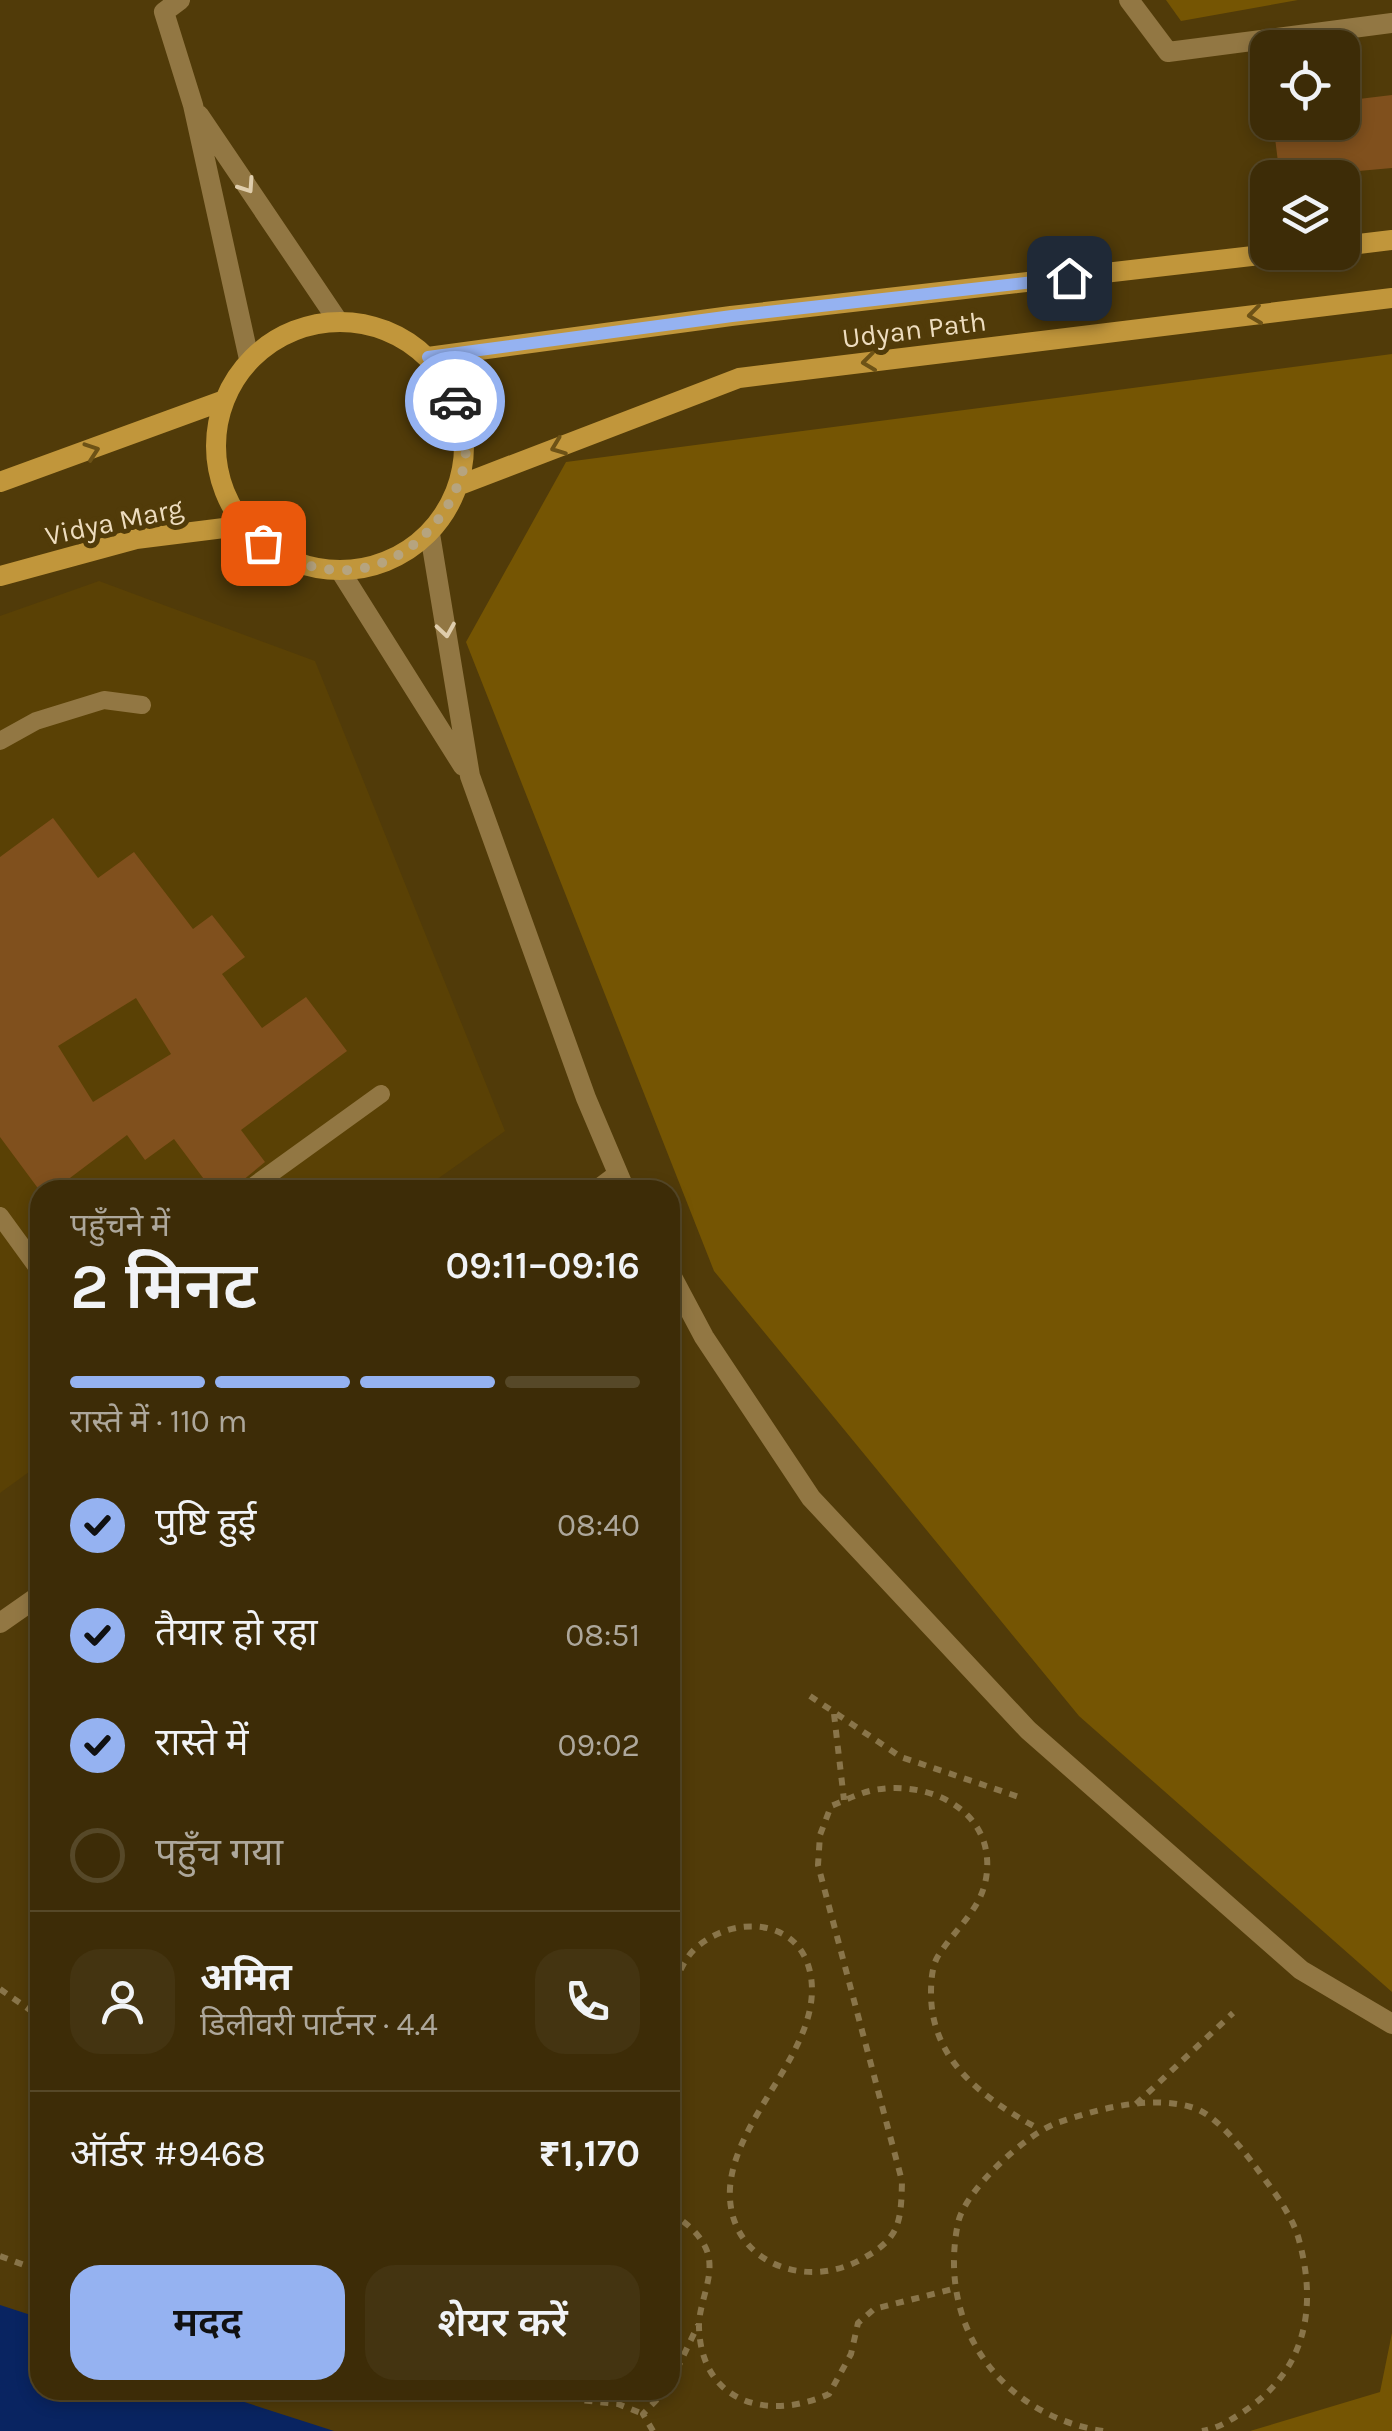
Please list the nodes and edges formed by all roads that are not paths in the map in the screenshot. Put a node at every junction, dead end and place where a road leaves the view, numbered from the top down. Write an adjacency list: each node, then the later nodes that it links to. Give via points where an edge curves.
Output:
1 (1129, 0): 3 (street, via 1168,52)
2 (168, 4): 4 (street)
3 (1392, 23)
4 (192, 105): 9 (street, one-way to 9); 11 (street)
5 (1392, 240): 6 (main road)
6 (1360, 244)
7 (1250, 256): 10 (main road, Udyan Path)
8 (1392, 298): 14 (main road, Udyan Path, one-way to 14, via 739,378)
9 (338, 321): 10 (main road, via 388,331); 11 (main road, via 284,334)
10 (428, 357): 14 (main road, via 452,390 466,445)
11 (250, 359): 12 (main road)
12 (222, 402): 13 (main road, one-way to 12); 15 (main road, via 214,448)
13 (0, 482)
14 (460, 485): 16 (main road)
15 (240, 526): 17 (main road, via 287,560); 18 (main road, Vidya Marg, via 136,539)
16 (430, 534): 17 (main road, via 388,562); 21 (street, one-way to 21)
17 (341, 572): 21 (street)
18 (0, 576)
19 (142, 705): 20 (lane, via 104,700 36,721)
20 (0, 741)
21 (470, 776): 24 (street)
22 (381, 1094): 23 (lane)
23 (262, 1180)
24 (620, 1180)
25 (0, 1216): 26 (lane)
26 (30, 1257)
27 (680, 1292): 30 (street, via 811,1498 1028,1730 1300,1970)
28 (30, 1602): 29 (street)
29 (0, 1623)
30 (1392, 2024)

